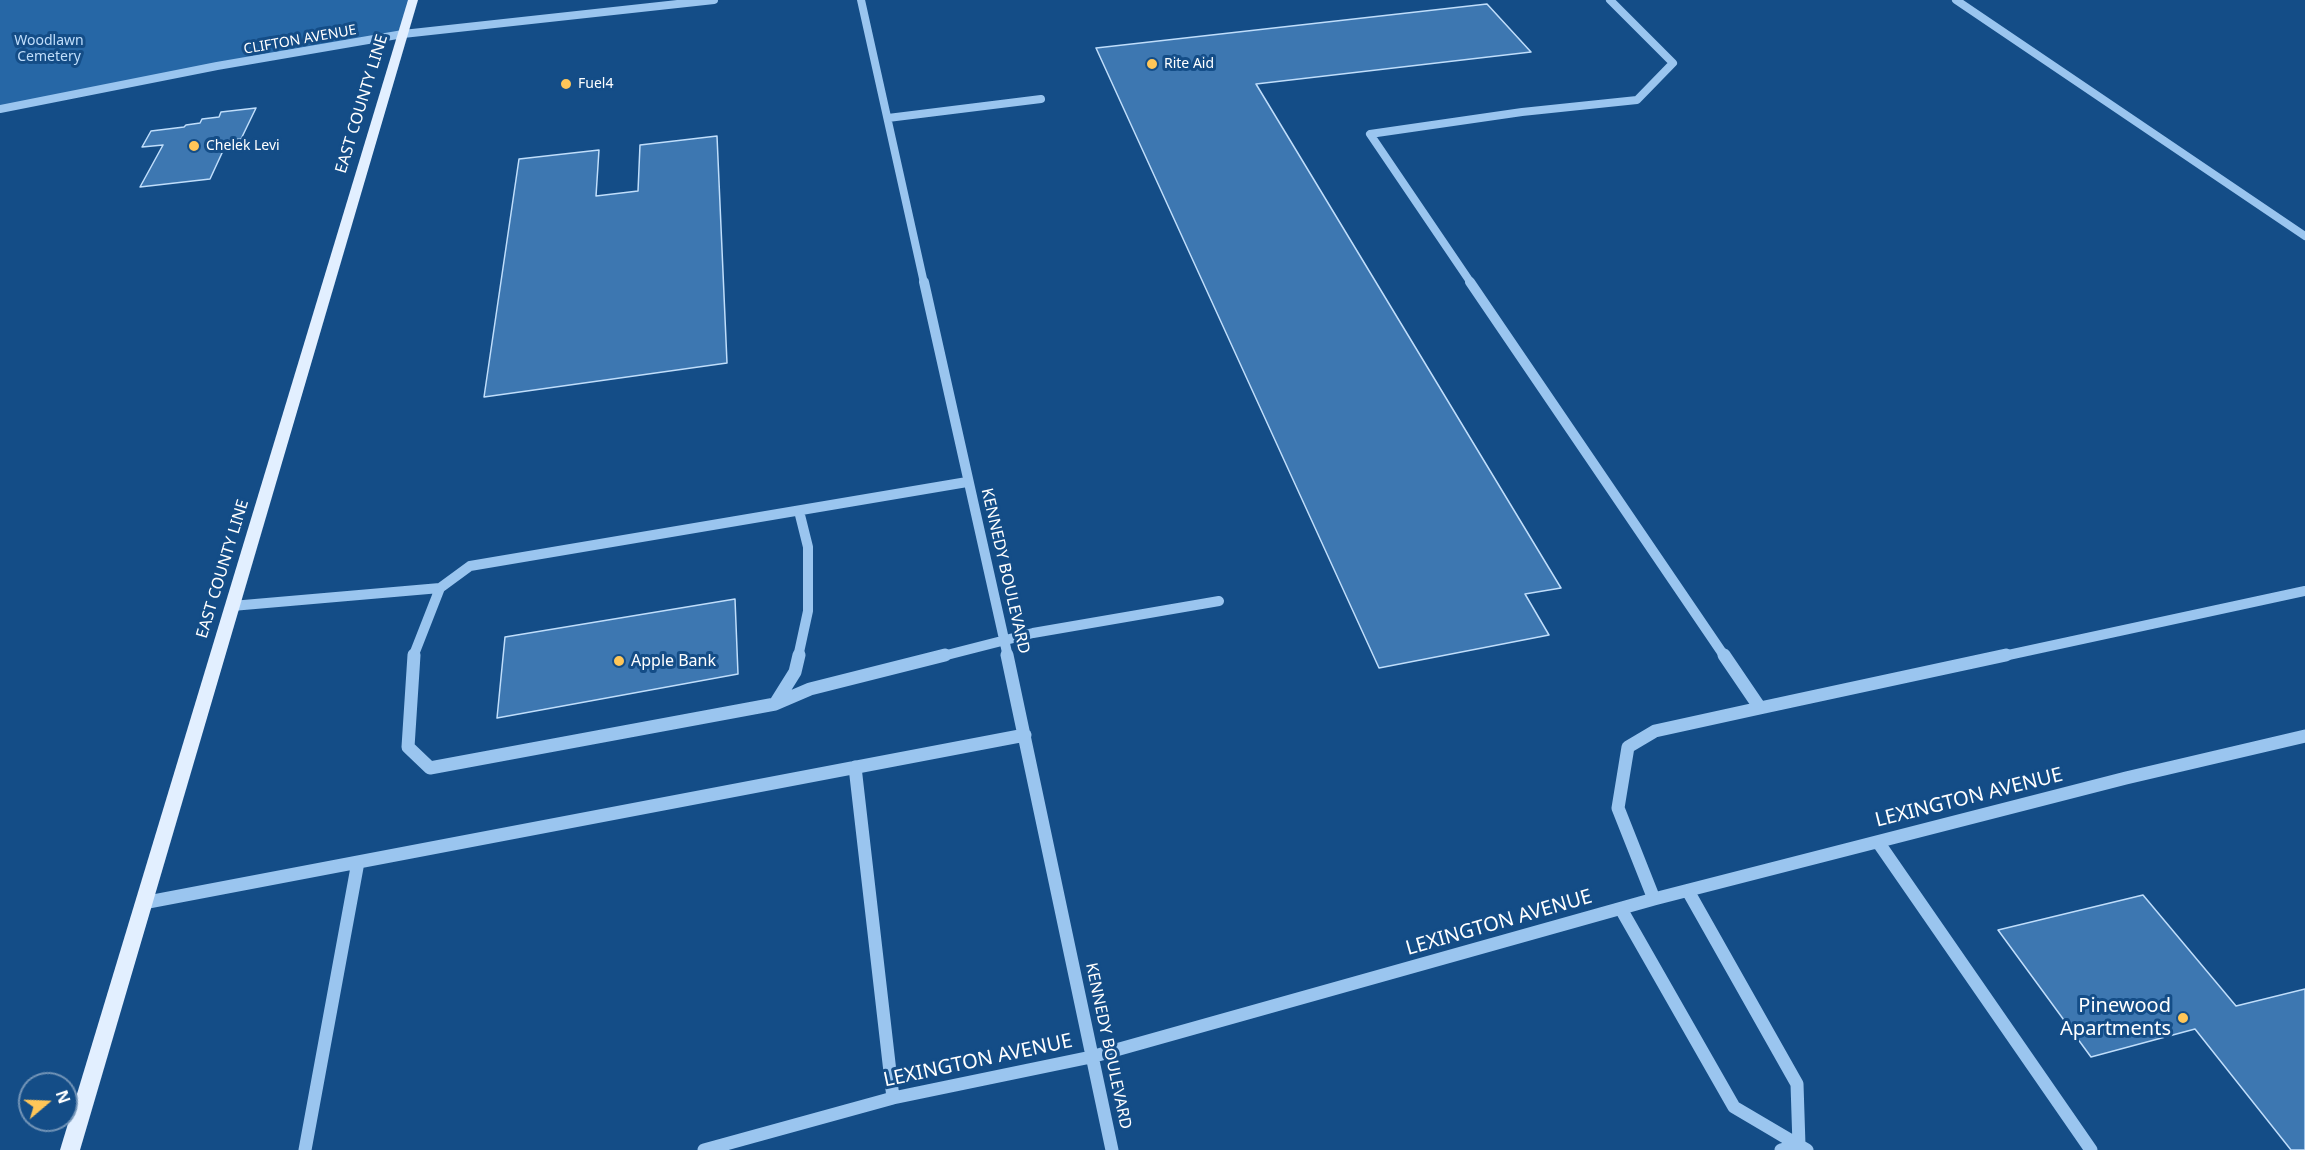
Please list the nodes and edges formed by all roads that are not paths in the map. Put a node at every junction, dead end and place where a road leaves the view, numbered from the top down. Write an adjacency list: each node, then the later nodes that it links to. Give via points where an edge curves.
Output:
1 (413, 0): 8 (main road, EAST COUNTY LINE)
2 (604, 0): 7 (street)
3 (714, 0): 7 (street, CLIFTON AVENUE)
4 (861, 0): 11 (street, KENNEDY BOULEVARD)
5 (1610, 0): 21 (street, via 1673,63 1637,100 1370,134)
6 (1956, 0): 12 (street)
7 (603, 12): 8 (street, CLIFTON AVENUE)
8 (403, 34): 10 (street, CLIFTON AVENUE); 18 (main road, EAST COUNTY LINE)
9 (1041, 99): 11 (street)
10 (0, 109)
11 (888, 118): 13 (street, KENNEDY BOULEVARD)
12 (2305, 236)
13 (967, 482): 14 (street); 19 (street, KENNEDY BOULEVARD)
14 (799, 511): 15 (street, via 505,558 470,566); 20 (street, via 808,547 808,611 795,672)
15 (440, 588): 18 (street); 20 (street, via 412,660 408,747 430,768)
16 (2305, 591): 21 (street)
17 (1219, 602): 19 (street)
18 (232, 606): 29 (main road, EAST COUNTY LINE)
19 (1002, 641): 20 (street, via 810,689); 22 (street, KENNEDY BOULEVARD)
20 (775, 704)
21 (1760, 708): 28 (street, via 1655,731 1628,747 1618,808)
22 (1025, 735): 24 (street); 31 (street, KENNEDY BOULEVARD)
23 (2305, 736): 25 (street, LEXINGTON AVENUE)
24 (855, 767): 26 (street); 32 (street)
25 (1878, 842): 27 (street, LEXINGTON AVENUE); 39 (street)
26 (358, 862): 29 (street); 35 (street)
27 (1688, 891): 28 (street, LEXINGTON AVENUE); 33 (street, via 1797,1084)
28 (1654, 899): 30 (street, LEXINGTON AVENUE)
29 (143, 903): 34 (main road, EAST COUNTY LINE)
30 (1621, 909): 31 (street, LEXINGTON AVENUE); 33 (street, via 1734,1107)
31 (1091, 1057): 32 (street, LEXINGTON AVENUE); 37 (street, KENNEDY BOULEVARD)
32 (893, 1098): 36 (street, LEXINGTON AVENUE)
33 (1803, 1147): 38 (street)
34 (70, 1150)
35 (305, 1150)
36 (704, 1150)
37 (1112, 1150)
38 (1781, 1150)
39 (2091, 1150)

